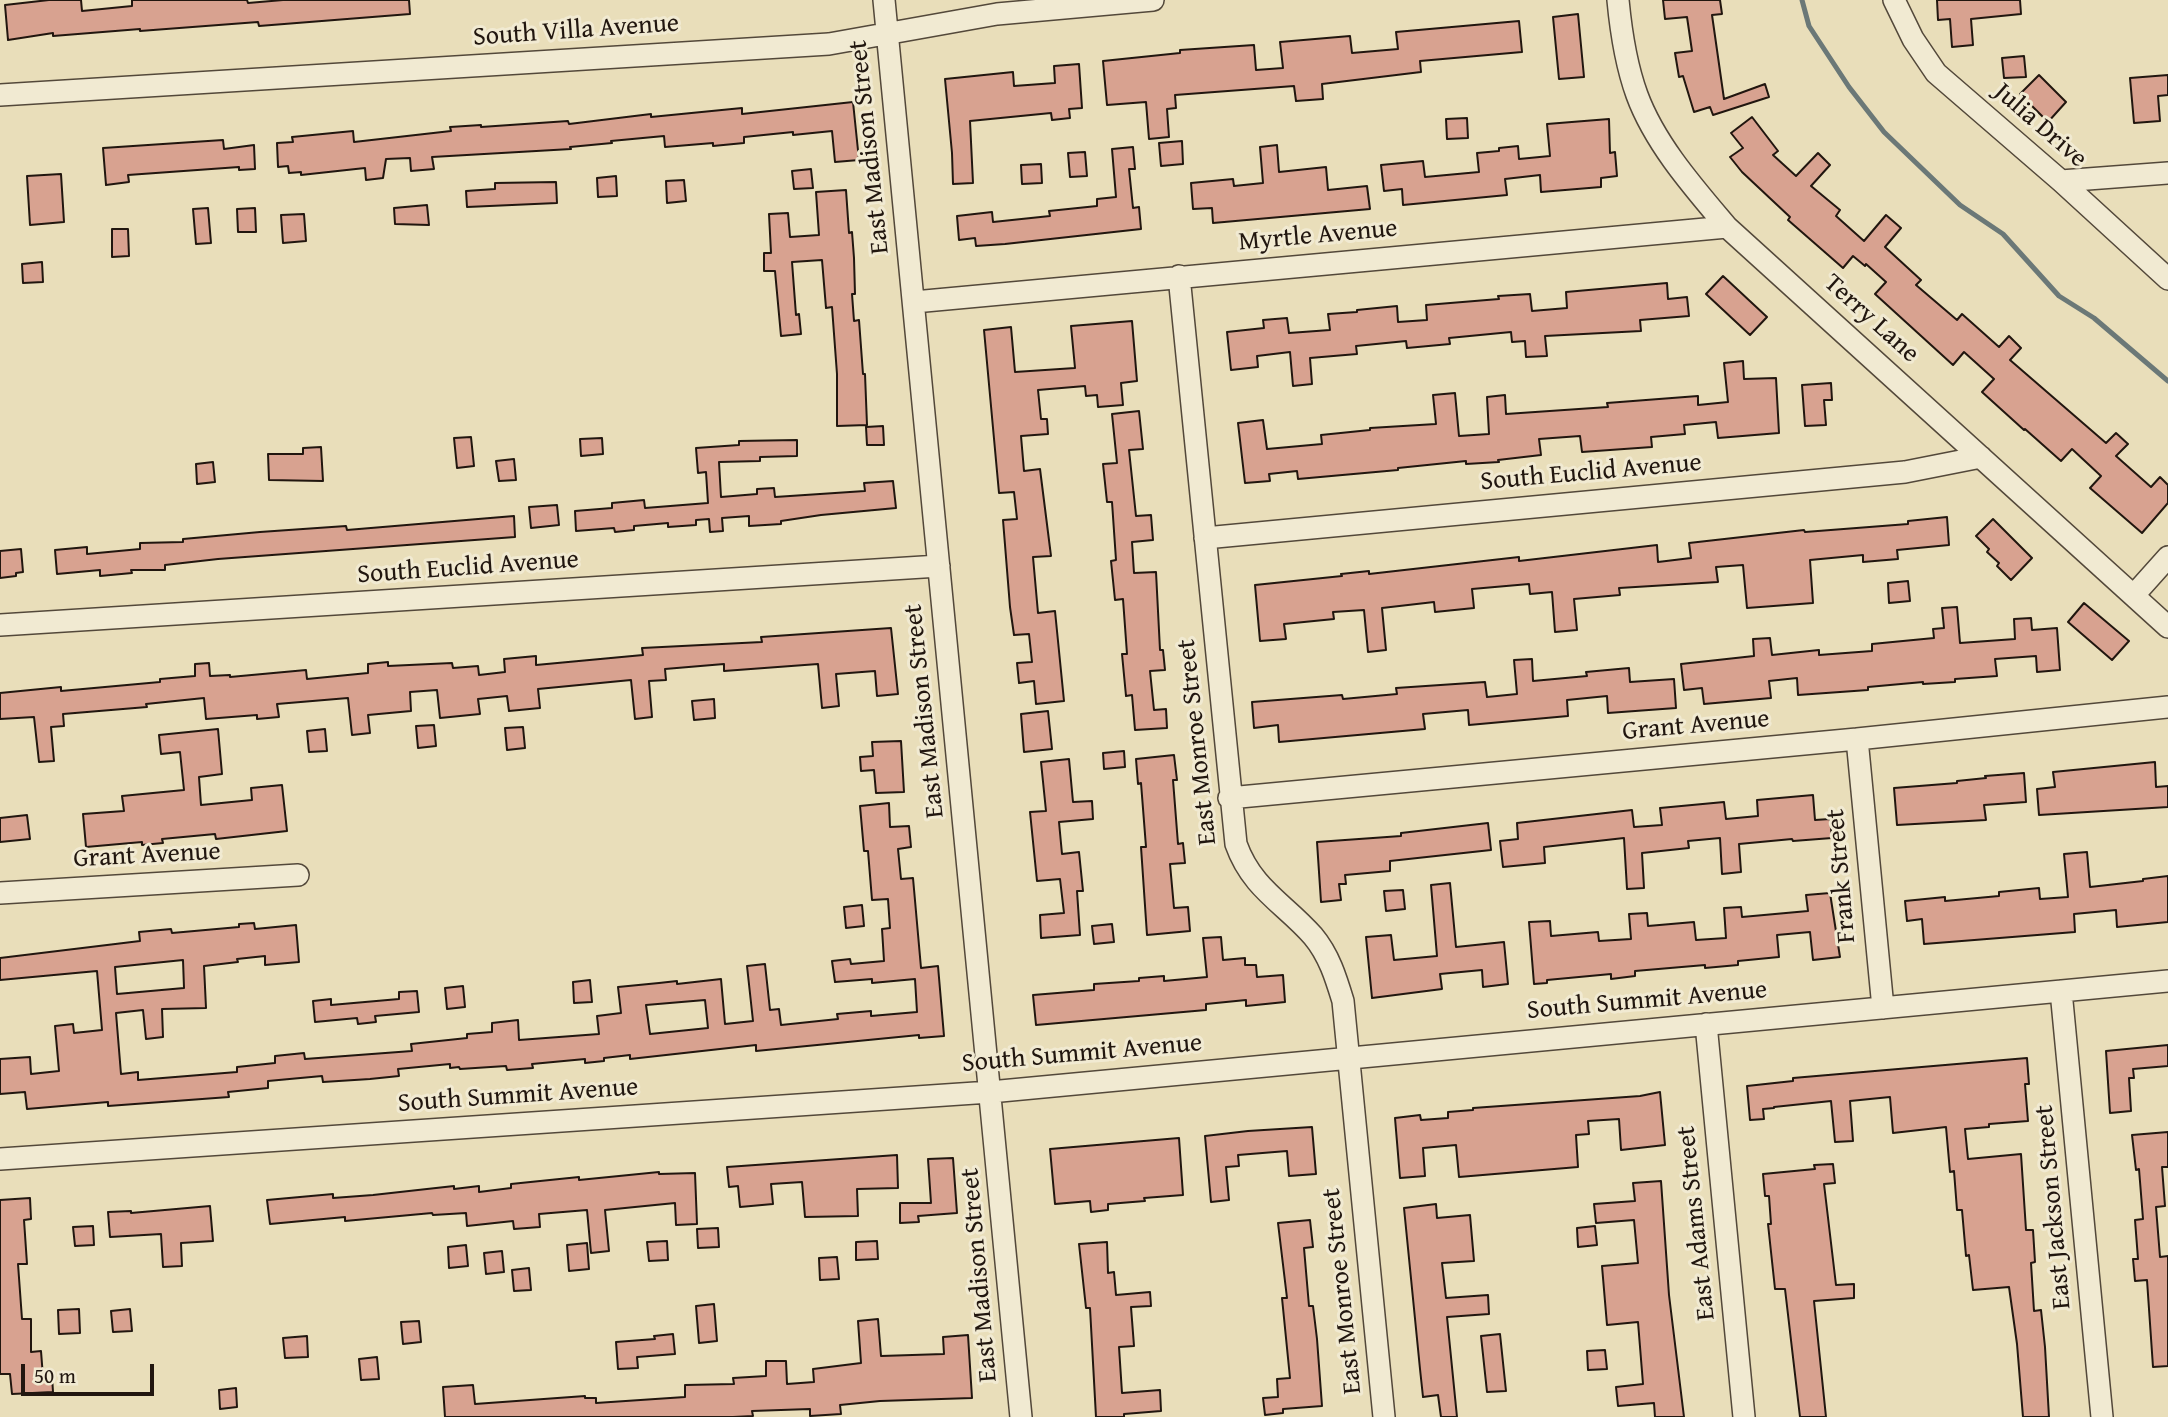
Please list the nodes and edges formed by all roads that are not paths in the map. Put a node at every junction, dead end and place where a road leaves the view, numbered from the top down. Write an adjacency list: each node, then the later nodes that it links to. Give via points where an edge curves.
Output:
1 (884, 0): 5 (street, East Madison Street)
2 (1153, 0): 5 (street, South Villa Avenue, via 997,14)
3 (1618, 0): 9 (street, Terry Lane, via 1637,96 1685,177)
4 (1894, 0): 8 (street, Julia Drive, via 1937,73)
5 (887, 33): 6 (street, South Villa Avenue, via 829,44); 12 (street, East Madison Street)
6 (0, 95)
7 (2168, 173): 8 (street)
8 (2062, 181): 11 (street, Julia Drive)
9 (1727, 227): 10 (street, Myrtle Avenue); 13 (street, Terry Lane)
10 (1179, 276): 12 (street, Myrtle Avenue); 14 (street, East Monroe Street)
11 (2168, 279)
12 (914, 302): 16 (street, East Madison Street)
13 (1981, 457): 14 (street, South Euclid Avenue, via 1905,472); 17 (street, Terry Lane)
14 (1205, 538): 22 (street, East Monroe Street)
15 (2168, 557): 17 (street)
16 (939, 566): 18 (street, South Euclid Avenue); 30 (street, East Madison Street)
17 (2134, 595): 19 (street, Terry Lane)
18 (0, 625)
19 (2168, 627)
20 (2168, 707): 21 (street, Grant Avenue)
21 (1857, 739): 22 (street, Grant Avenue); 27 (street, Frank Street)
22 (1229, 798): 29 (street, East Monroe Street, via 1241,859 1265,893 1312,936 1334,974 1343,1001)
23 (298, 874): 24 (street, Grant Avenue)
24 (0, 892)
25 (2168, 981): 26 (street, South Summit Avenue)
26 (2061, 991): 27 (street, South Summit Avenue); 35 (street, East Jackson Street)
27 (1883, 1008): 28 (street, South Summit Avenue)
28 (1706, 1024): 29 (street, South Summit Avenue); 34 (street, East Adams Street)
29 (1348, 1057): 30 (street, South Summit Avenue); 33 (street, East Monroe Street)
30 (990, 1092): 31 (street, South Summit Avenue); 32 (street, East Madison Street)
31 (0, 1159)
32 (1021, 1417)
33 (1384, 1417)
34 (1744, 1417)
35 (2102, 1417)

